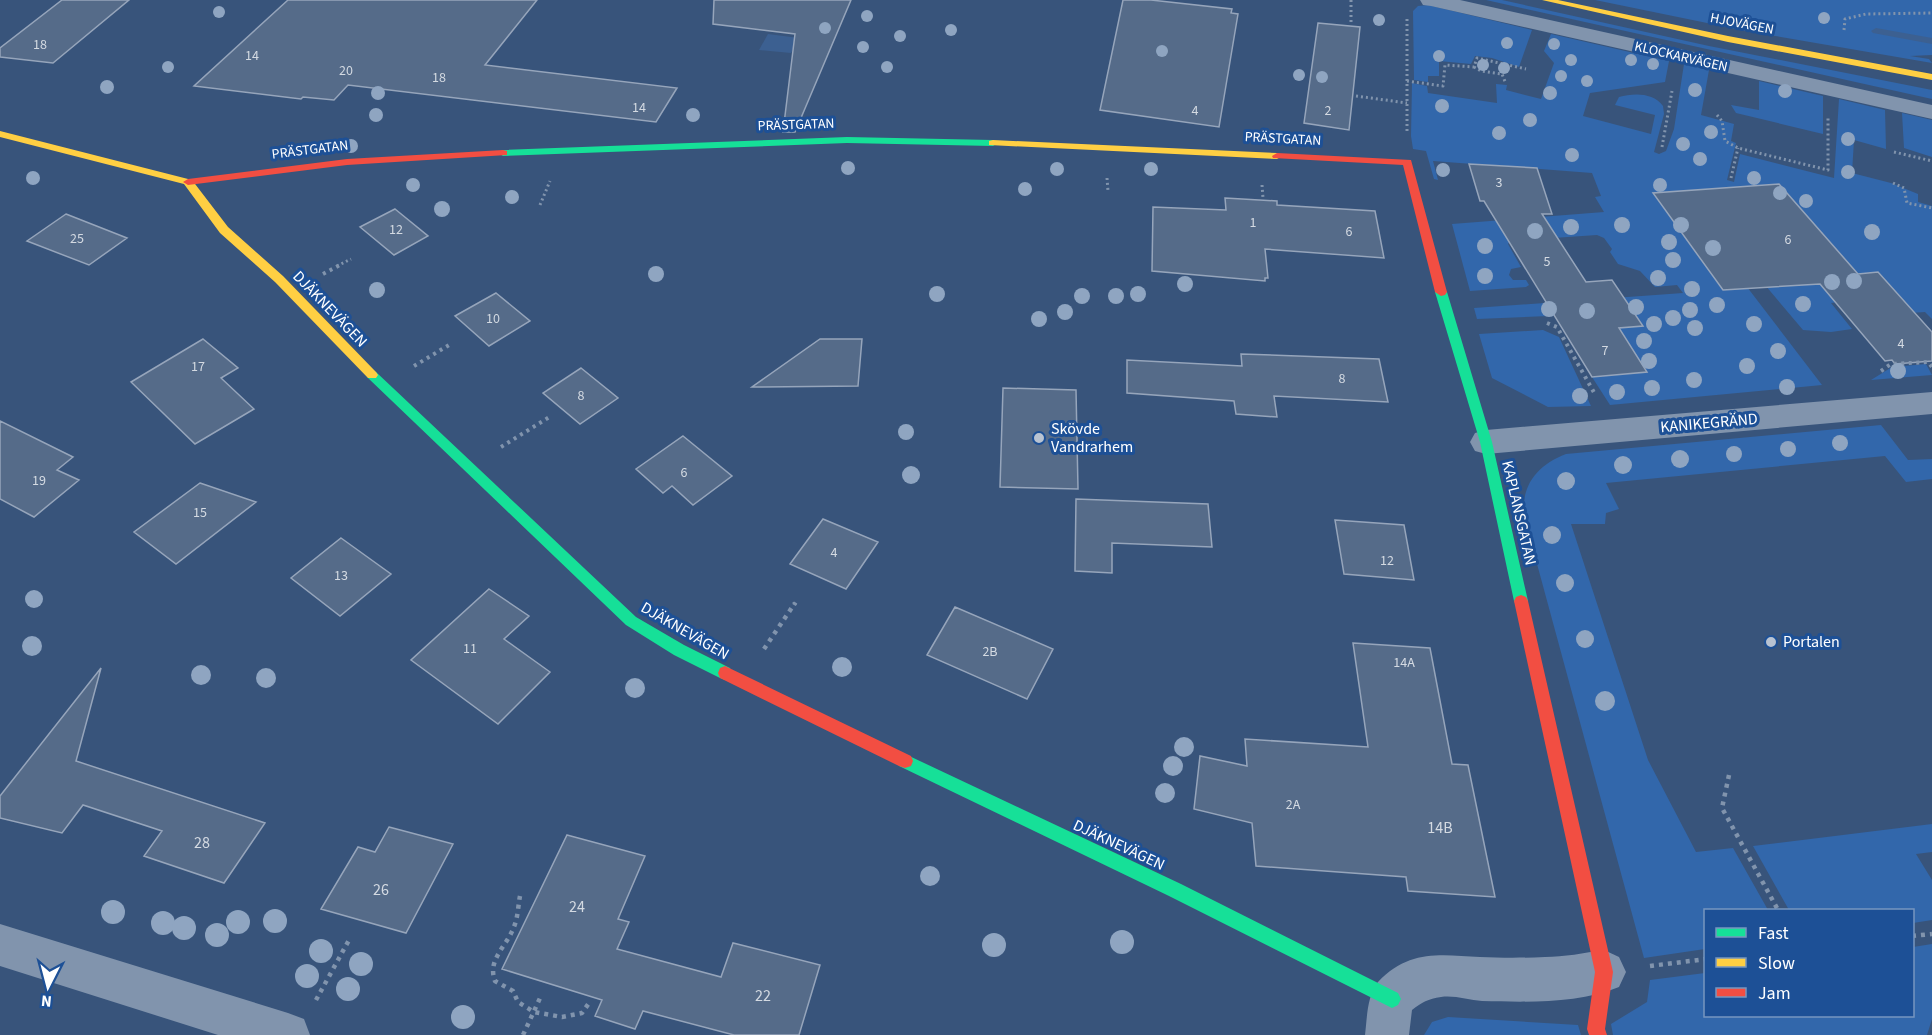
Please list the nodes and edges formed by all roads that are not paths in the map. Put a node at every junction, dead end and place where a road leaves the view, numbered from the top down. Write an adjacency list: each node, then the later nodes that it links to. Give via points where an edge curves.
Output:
1 (1431, 0): 4 (street, KLOCKARVÄGEN)
2 (1546, 0): 3 (street, HJOVÄGEN)
3 (1932, 77)
4 (1932, 112)
5 (0, 134): 7 (street)
6 (1407, 162): 7 (street, PRÄSTGATAN, via 1033,144 847,140 581,148 358,161); 9 (street, KAPLANSGATAN, via 1435,274)
7 (188, 182): 12 (street, DJÄKNEVÄGEN, via 224,230 279,279 334,339 432,434 631,621 679,650 827,724 1175,890)
8 (1932, 403): 9 (street, KANIKEGRÄND)
9 (1486, 442): 11 (street, KAPLANSGATAN)
10 (0, 945): 13 (street)
11 (1604, 972): 12 (street, via 1546,979 1444,975 1413,981); 14 (street, KAPLANSGATAN)
12 (1390, 1017)
13 (288, 1035)
14 (1598, 1035)

